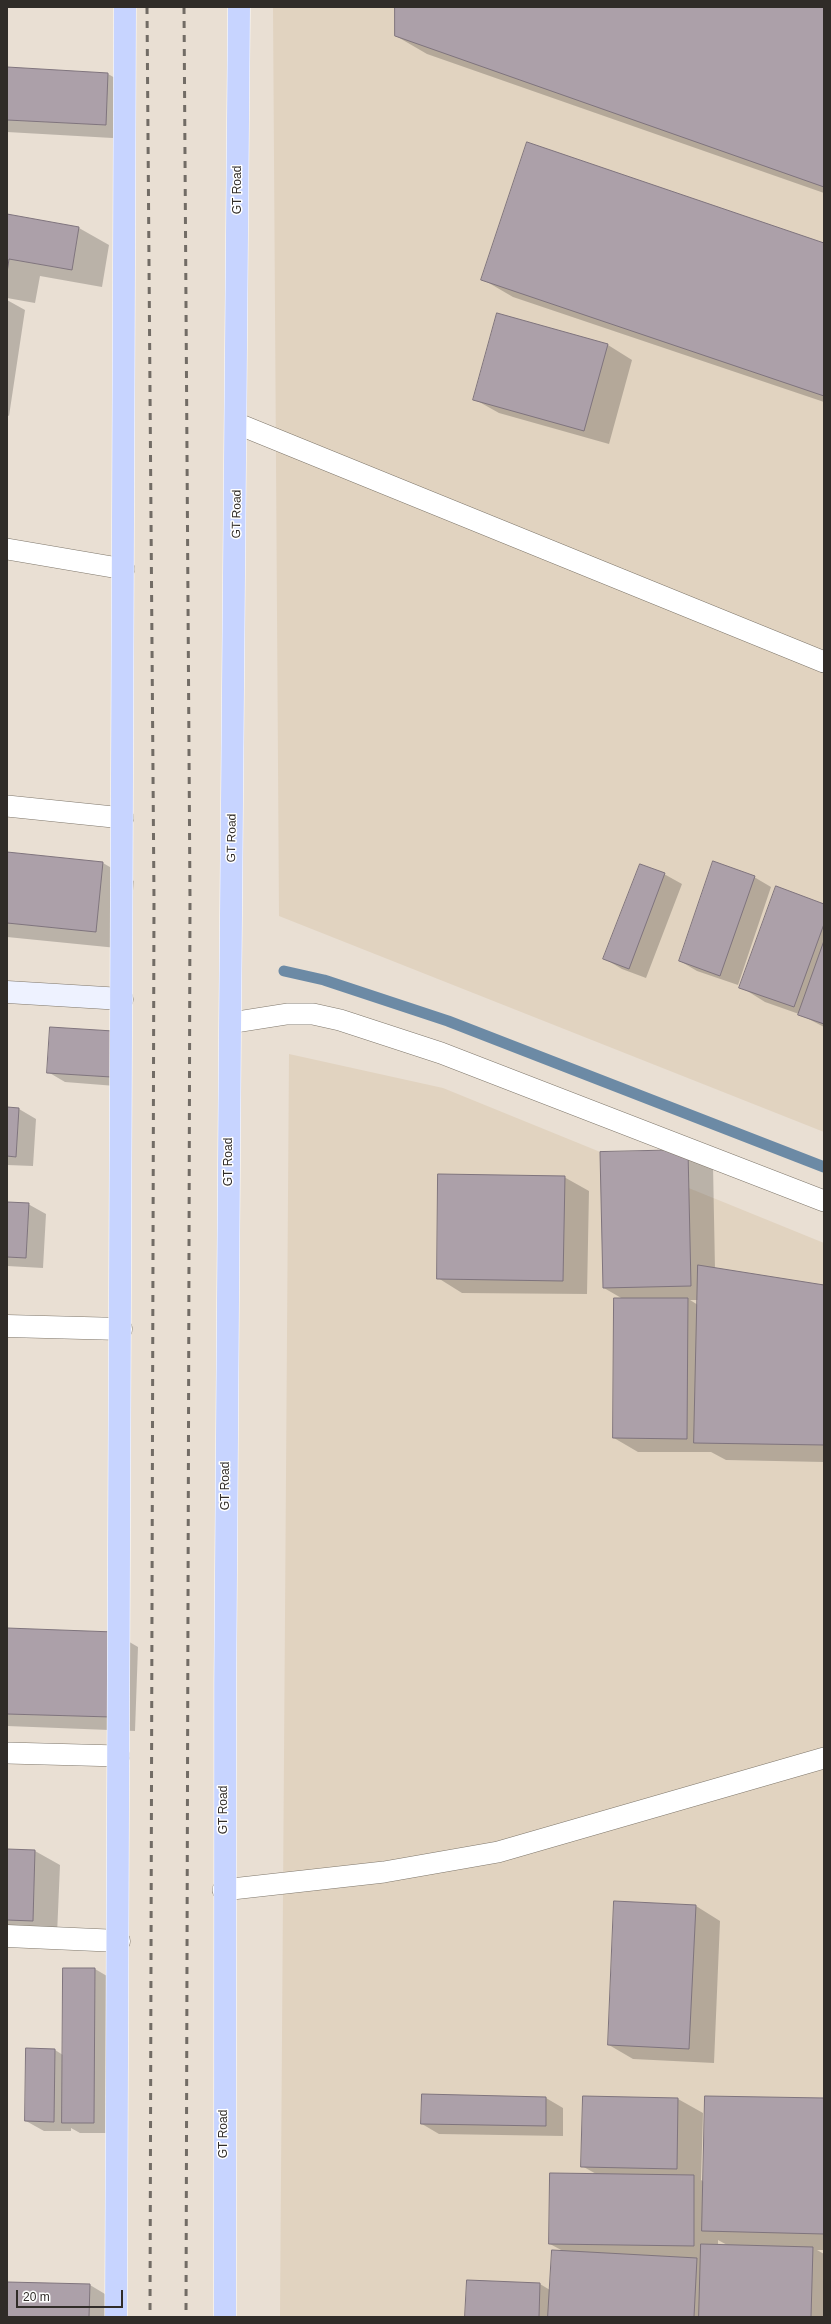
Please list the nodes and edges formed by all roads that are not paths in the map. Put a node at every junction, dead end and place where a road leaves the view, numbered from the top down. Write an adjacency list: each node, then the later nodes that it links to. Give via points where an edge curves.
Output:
1 (125, 7): 5 (highway)
2 (239, 7): 3 (highway, GT Road)
3 (238, 424): 6 (lane); 11 (highway, GT Road)
4 (7, 549): 5 (lane)
5 (124, 569): 8 (highway)
6 (824, 662)
7 (7, 806): 8 (lane)
8 (123, 818): 10 (highway)
9 (7, 992): 10 (street)
10 (122, 999): 14 (highway)
11 (230, 1023): 12 (lane, via 287,1014 313,1014 340,1020 441,1053); 18 (highway, GT Road)
12 (824, 1201)
13 (7, 1326): 14 (street)
14 (121, 1329): 16 (highway)
15 (7, 1753): 16 (lane)
16 (118, 1756): 20 (highway)
17 (824, 1758): 18 (lane, via 498,1852 384,1872)
18 (223, 1890): 22 (highway, GT Road)
19 (7, 1936): 20 (street)
20 (119, 1941): 21 (highway)
21 (116, 2317)
22 (225, 2317)

